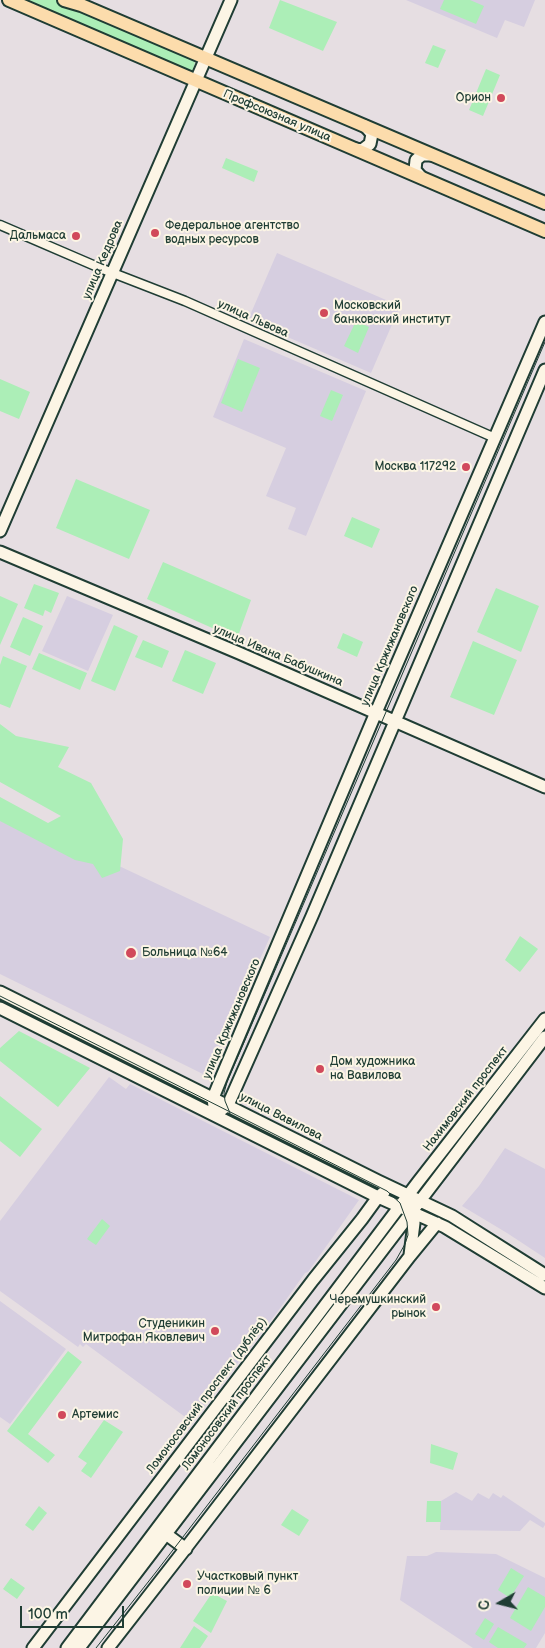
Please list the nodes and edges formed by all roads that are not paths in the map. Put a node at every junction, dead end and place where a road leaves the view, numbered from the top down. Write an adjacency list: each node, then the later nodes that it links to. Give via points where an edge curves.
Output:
1 (9, 0): 5 (main road, Профсоюзная улица)
2 (64, 0): 4 (main road, Профсоюзная улица)
3 (231, 0): 4 (street, улица Кедрова)
4 (205, 59): 5 (street, улица Кедрова); 6 (main road, Профсоюзная улица)
5 (196, 81): 7 (main road, Профсоюзная улица); 13 (street, улица Кедрова)
6 (365, 126): 7 (street, via 372,134 370,144 362,150); 8 (main road, Профсоюзная улица)
7 (355, 149): 9 (main road, Профсоюзная улица)
8 (432, 155): 9 (street, via 425,154 416,160 415,170); 10 (main road, Профсоюзная улица)
9 (422, 178): 12 (main road, Профсоюзная улица)
10 (545, 203)
11 (0, 225): 13 (street, улица Львова)
12 (545, 231)
13 (113, 273): 16 (street, улица Львова, via 185,301); 17 (street, улица Кедрова)
14 (545, 322): 16 (street, улица Кржижановского)
15 (545, 370): 20 (street)
16 (495, 438): 19 (street, улица Кржижановского)
17 (0, 531)
18 (0, 552): 19 (street, улица Ивана Бабушкина)
19 (376, 714): 20 (street, улица Ивана Бабушкина); 26 (street, улица Кржижановского)
20 (394, 722): 21 (street, улица Ивана Бабушкина); 27 (street)
21 (545, 787)
22 (0, 992): 26 (street, улица Вавилова)
23 (0, 1008): 28 (street, улица Вавилова)
24 (545, 1019): 30 (street, Нахимовский проспект)
25 (545, 1037): 29 (street, Нахимовский проспект)
26 (214, 1098): 27 (street, улица Вавилова); 28 (street, улица Кржижановского)
27 (228, 1105): 28 (street); 31 (street, улица Вавилова)
28 (214, 1115): 33 (street, улица Вавилова)
29 (437, 1180): 35 (street, Нахимовский проспект); 36 (street, via 437,1200)
30 (418, 1182): 31 (street, Ломоносовский проспект (дублёр)); 32 (street, Нахимовский проспект)
31 (394, 1189): 32 (street, улица Вавилова); 33 (street, Ломоносовский проспект (дублёр))
32 (408, 1195): 34 (street, Ломоносовский проспект); 35 (street, улица Вавилова)
33 (378, 1196): 34 (street, улица Вавилова); 45 (street, Ломоносовский проспект (дублёр))
34 (400, 1206): 35 (street, улица Вавилова); 46 (street, Ломоносовский проспект)
35 (414, 1209): 36 (street, улица Вавилова); 37 (street, улица Вавилова); 40 (street); 43 (street, Ломоносовский проспект)
36 (452, 1216): 38 (street, улица Вавилова)
37 (437, 1224): 39 (street, улица Вавилова); 40 (street)
38 (477, 1232): 39 (street, via 469,1233 468,1239); 41 (street, улица Вавилова)
39 (472, 1243): 42 (street, улица Вавилова)
40 (410, 1256): 44 (street)
41 (545, 1275)
42 (545, 1288)
43 (166, 1534): 44 (street); 47 (street, Ломоносовский проспект)
44 (186, 1549): 48 (street)
45 (33, 1648)
46 (67, 1648)
47 (79, 1648)
48 (108, 1648)

